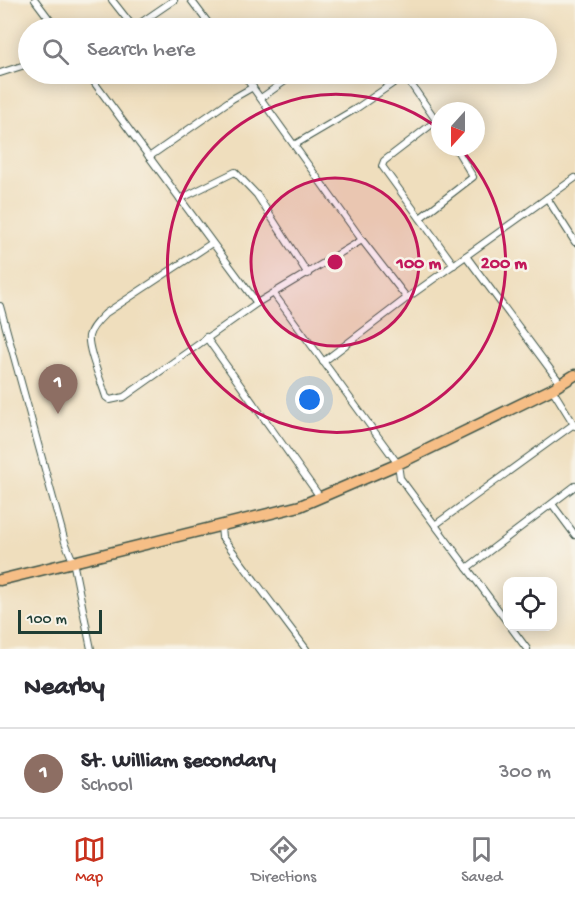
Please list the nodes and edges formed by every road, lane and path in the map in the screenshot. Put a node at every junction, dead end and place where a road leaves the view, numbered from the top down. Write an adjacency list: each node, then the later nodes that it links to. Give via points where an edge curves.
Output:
1 (35, 0): 5 (street)
2 (112, 0): 6 (street)
3 (174, 0): 7 (street)
4 (191, 0): 8 (street)
5 (48, 18)
6 (126, 18)
7 (148, 18)
8 (204, 18)
9 (18, 67): 10 (street)
10 (0, 73)
11 (95, 84): 22 (street)
12 (251, 84): 16 (street)
13 (281, 84): 17 (street)
14 (390, 84): 20 (street)
15 (411, 84): 18 (street)
16 (253, 87): 17 (street); 22 (street)
17 (261, 98): 20 (street)
18 (431, 114)
19 (431, 129): 26 (street, via 382,166)
20 (294, 145): 27 (street)
21 (460, 156): 26 (street, via 473,177)
22 (149, 157): 25 (street)
23 (575, 178): 24 (street)
24 (547, 198): 28 (street); 30 (street)
25 (180, 199): 29 (street); 32 (street, via 235,172 257,195)
26 (420, 218): 31 (street)
27 (362, 240): 32 (street); 34 (street)
28 (575, 242)
29 (212, 243): 35 (street); 37 (street, via 106,313 89,336 110,400 124,397)
30 (466, 256): 31 (street); 40 (street)
31 (454, 265): 34 (street)
32 (308, 274): 33 (street)
33 (274, 294): 35 (street); 38 (street)
34 (407, 297): 38 (street)
35 (257, 303): 37 (street)
36 (0, 306): 49 (street)
37 (206, 337): 44 (street)
38 (323, 362): 42 (street)
39 (575, 375): 40 (highway)
40 (557, 387): 41 (street); 42 (highway)
41 (574, 425): 46 (street)
42 (398, 464): 44 (highway); 46 (street, via 400,478)
43 (575, 486): 45 (street)
44 (320, 497): 47 (highway, via 300,506)
45 (552, 504): 48 (street); 50 (street)
46 (435, 525): 50 (street)
47 (220, 526): 49 (highway); 55 (street, via 222,537)
48 (575, 535)
49 (73, 561): 51 (highway); 54 (street)
50 (467, 568): 52 (street)
51 (0, 580)
52 (503, 617)
53 (513, 631): 56 (street)
54 (91, 649)
55 (306, 649)
56 (526, 649)

